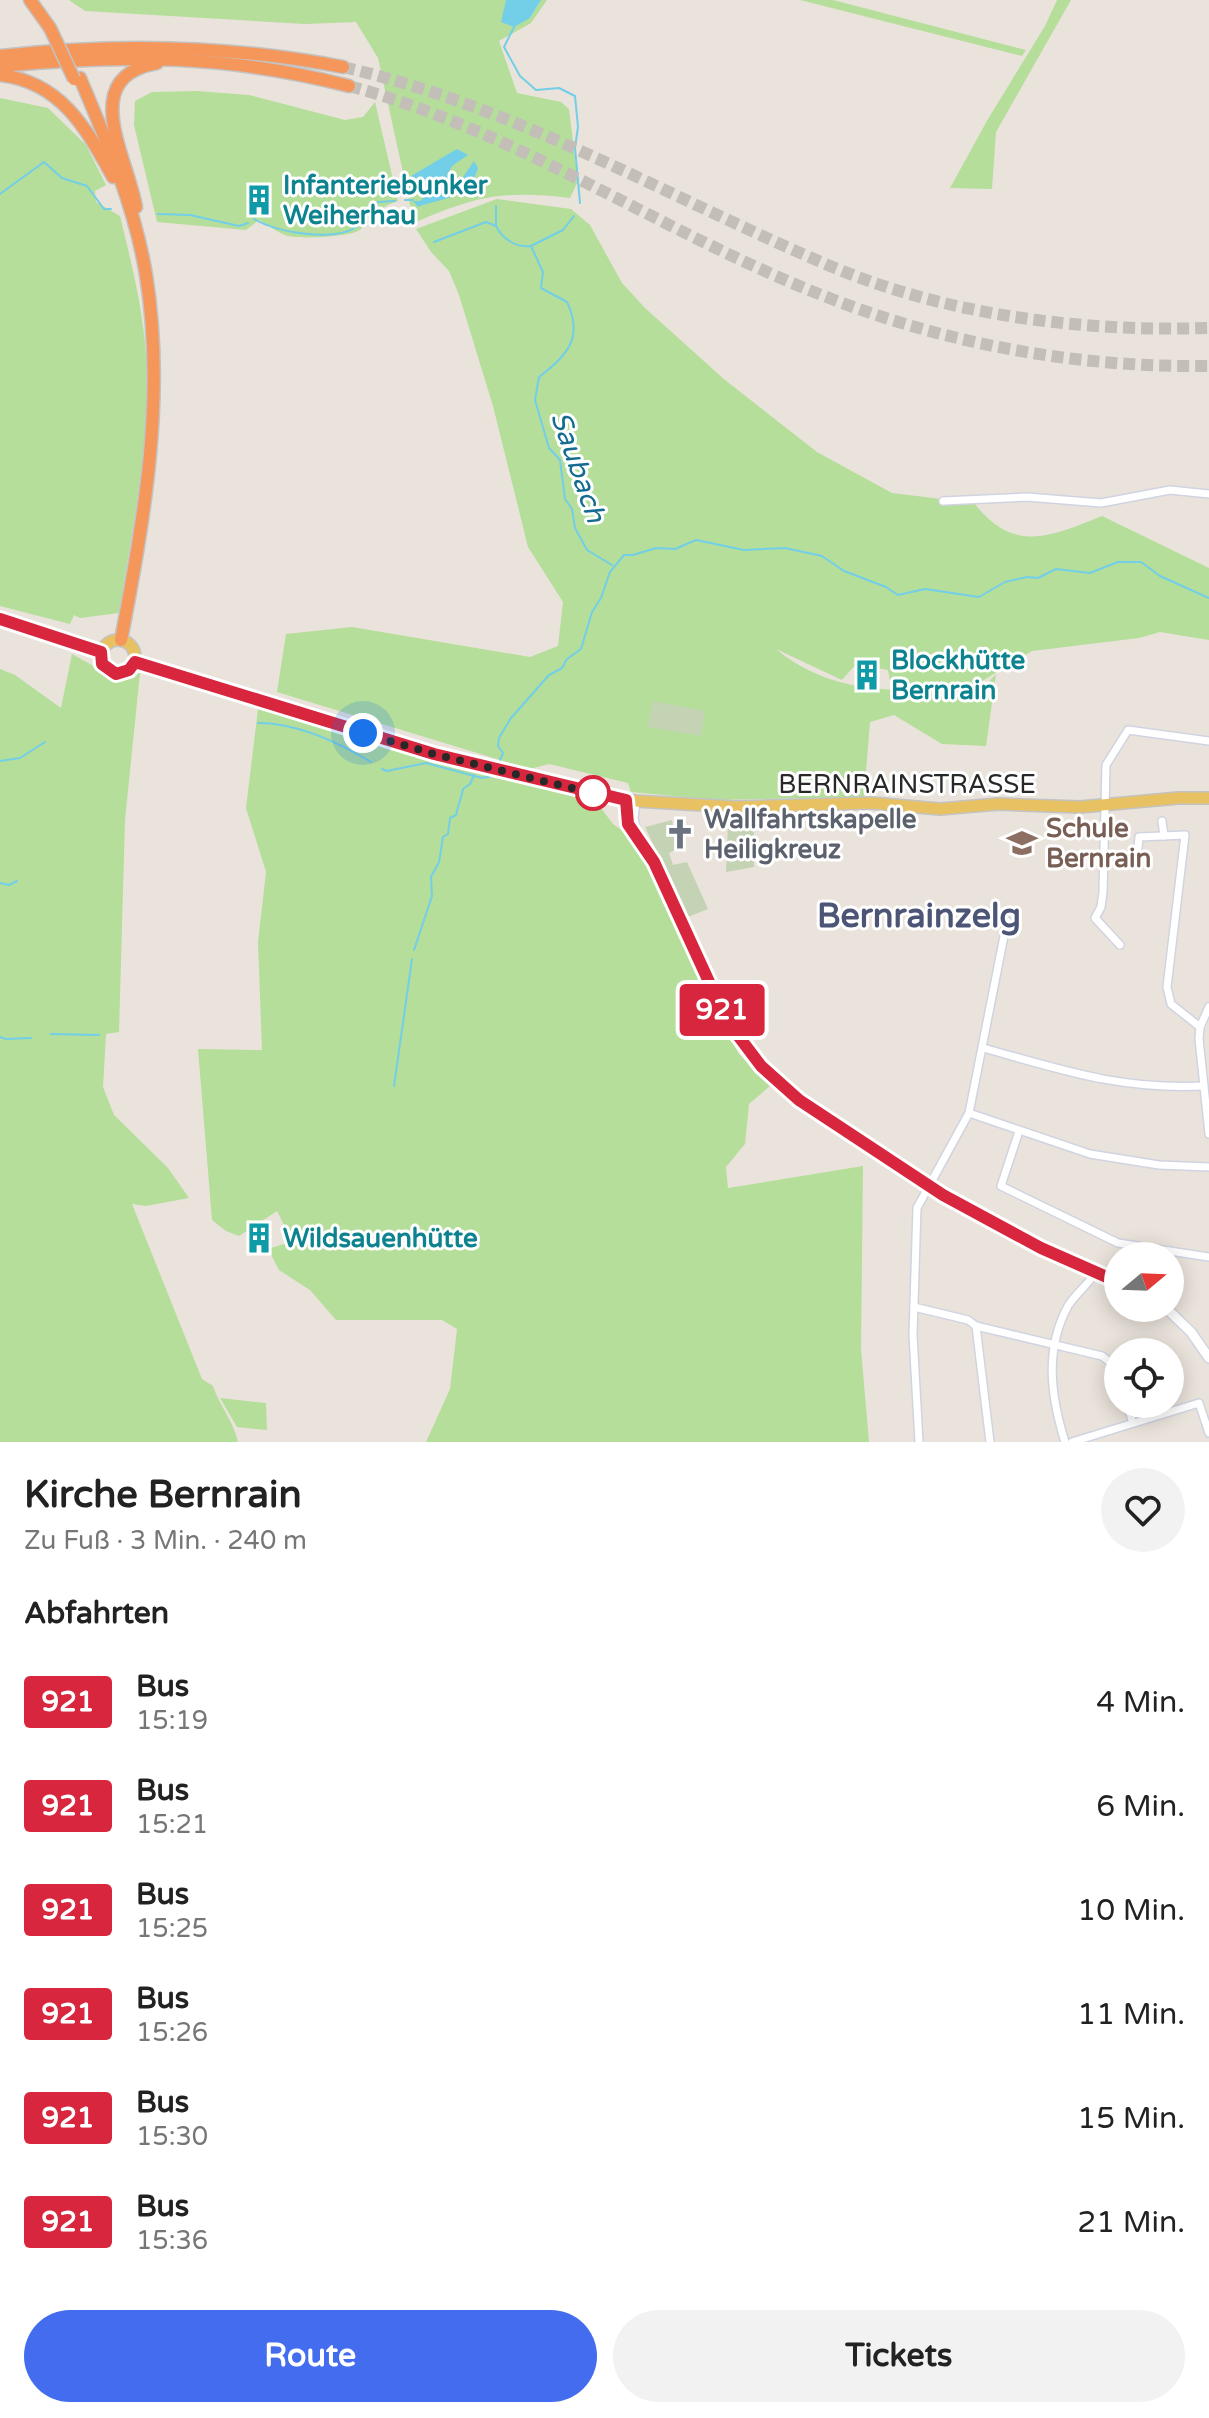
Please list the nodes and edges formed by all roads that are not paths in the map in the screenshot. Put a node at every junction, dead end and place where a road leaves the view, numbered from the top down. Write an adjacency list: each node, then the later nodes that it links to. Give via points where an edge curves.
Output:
1 (30, 0): 3 (highway)
2 (38, 0): 3 (highway)
3 (54, 27): 9 (highway)
4 (0, 54): 7 (highway, via 187,48)
5 (185, 58): 6 (highway, via 92,58); 10 (highway, via 268,67); 12 (highway, via 134,69 120,82 112,101)
6 (0, 66)
7 (343, 67)
8 (0, 75): 11 (highway, via 33,83 61,99 84,126)
9 (77, 79): 11 (highway); 12 (highway, via 120,178)
10 (349, 86)
11 (114, 181): 13 (highway)
12 (146, 273): 13 (highway)
13 (151, 326): 17 (highway, via 152,442)
14 (1209, 494): 15 (street, via 1170,490 1101,503 1027,497)
15 (943, 501)
16 (0, 619): 18 (main road)
17 (121, 640): 18 (main road, via 107,643); 19 (main road, via 131,645)
18 (101, 652): 19 (main road, via 102,664 116,674)
19 (135, 662): 22 (main road, BERNRAINSTRASSE, via 434,754)
20 (1209, 741): 23 (street, via 1128,730 1106,765)
21 (1209, 798): 23 (main road, BERNRAINSTRASSE)
22 (631, 801): 23 (main road, BERNRAINSTRASSE, via 735,807 871,803 940,809); 37 (main road, via 637,835 727,1021 750,1054 799,1100)
23 (1105, 805): 28 (street, via 1103,892 1095,918)
24 (1162, 821): 25 (street)
25 (1164, 836): 26 (street, via 1139,837); 30 (street, via 1185,835 1168,996)
26 (1137, 858)
27 (1007, 921): 31 (street)
28 (1120, 945)
29 (1209, 1007): 30 (street)
30 (1200, 1027): 32 (street)
31 (983, 1048): 32 (street, via 1103,1081 1161,1088); 33 (street)
32 (1204, 1086): 35 (street)
33 (969, 1113): 34 (street); 37 (street)
34 (1019, 1131): 36 (street, via 1124,1161); 38 (street, via 1001,1186 1118,1243)
35 (1209, 1134)
36 (1209, 1167)
37 (929, 1186): 39 (main road); 41 (street, via 917,1208)
38 (1209, 1257)
39 (1096, 1272): 40 (main road); 44 (street, via 1068,1307)
40 (1104, 1276)
41 (914, 1307): 43 (street); 50 (street)
42 (1182, 1322): 45 (main road)
43 (976, 1326): 44 (street); 51 (street)
44 (1055, 1346): 46 (street); 52 (street, via 1053,1394)
45 (1207, 1351)
46 (1104, 1357)
47 (1131, 1418): 48 (street)
48 (1133, 1423): 49 (street, via 1199,1403); 53 (street)
49 (1209, 1433)
50 (919, 1442)
51 (990, 1442)
52 (1065, 1442)
53 (1072, 1442)

